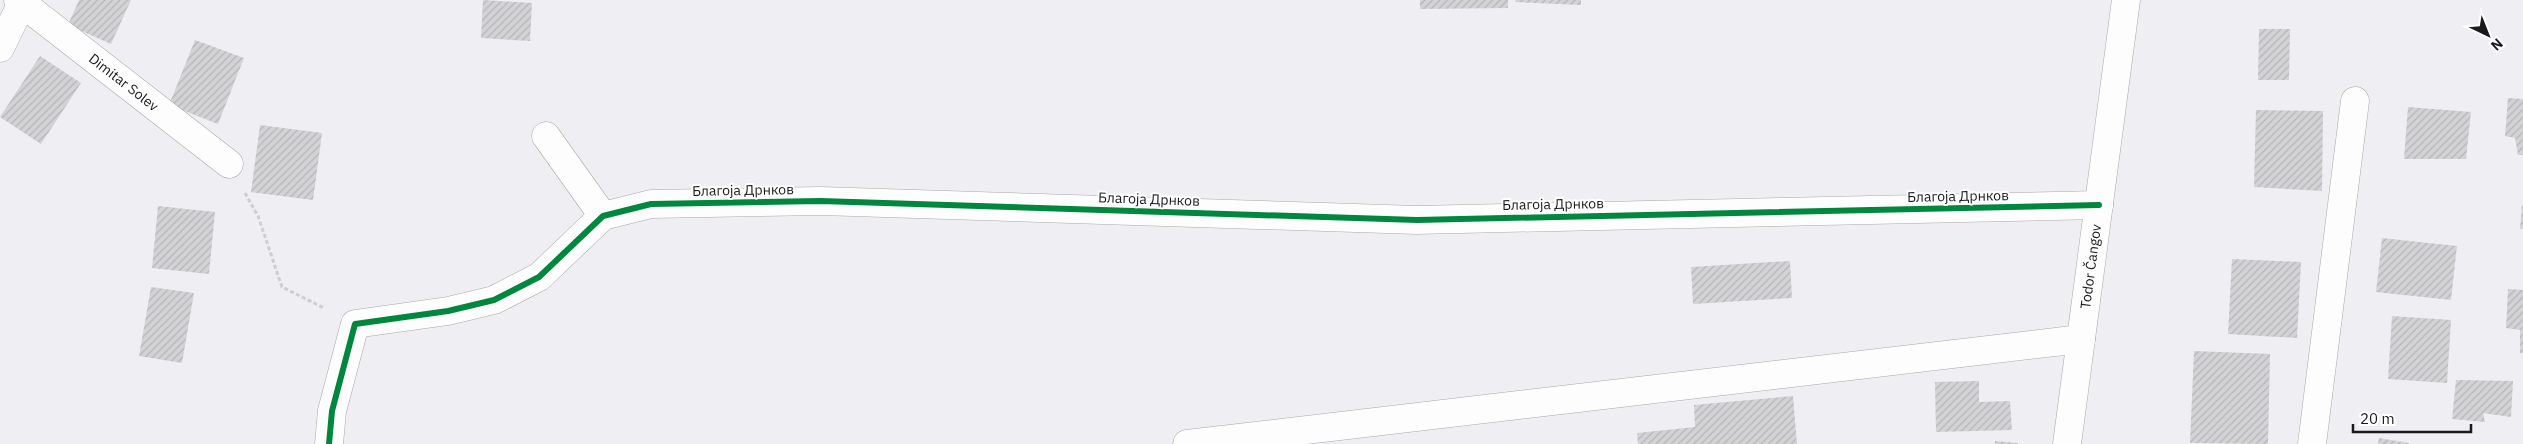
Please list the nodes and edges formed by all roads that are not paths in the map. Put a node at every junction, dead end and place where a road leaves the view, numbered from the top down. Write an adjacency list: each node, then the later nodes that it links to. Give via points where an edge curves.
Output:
1 (2126, 0): 7 (street, Todor Čangov)
2 (20, 2): 3 (street); 6 (street, Dimitar Solev)
3 (0, 48)
4 (2355, 101): 13 (street)
5 (546, 136): 8 (street)
6 (229, 164)
7 (2099, 205): 8 (street, Благоја Дрнков, via 1417,220 821,201 651,204); 9 (street, Todor Čangov)
8 (603, 216): 10 (street, Благоја Дрнков, via 539,277 494,300 448,312 355,324 332,411)
9 (2081, 339): 11 (street); 12 (street, Todor Čangov)
10 (329, 444)
11 (1187, 444)
12 (2067, 444)
13 (2312, 444)

